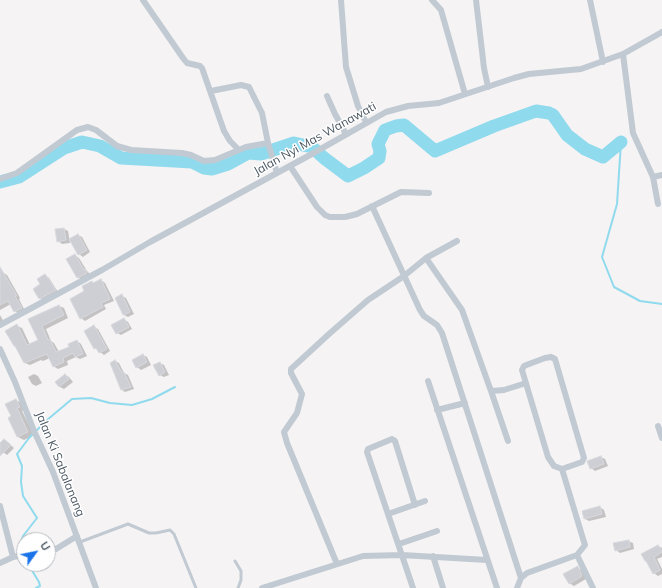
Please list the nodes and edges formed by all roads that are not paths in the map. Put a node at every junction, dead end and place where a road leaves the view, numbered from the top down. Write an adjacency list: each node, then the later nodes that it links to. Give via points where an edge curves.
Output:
1 (143, 0): 10 (street, via 187,63 202,68)
2 (341, 0): 13 (street, via 346,68)
3 (432, 0): 11 (street, via 441,10)
4 (476, 0): 9 (street)
5 (590, 0): 8 (street)
6 (662, 32): 7 (street, Jalan Nyi Mas Wanawati)
7 (623, 54): 8 (street, Jalan Nyi Mas Wanawati); 20 (street, via 633,133)
8 (603, 62): 9 (street, Jalan Nyi Mas Wanawati, via 581,70 529,74)
9 (488, 87): 11 (street, Jalan Nyi Mas Wanawati)
10 (211, 91): 15 (street, via 241,85 250,87 262,113); 16 (street, via 224,130)
11 (465, 94): 13 (street, Jalan Nyi Mas Wanawati, via 438,103 394,109)
12 (327, 96): 14 (street)
13 (366, 122): 14 (street, Jalan Nyi Mas Wanawati)
14 (346, 134): 17 (street, Jalan Nyi Mas Wanawati)
15 (269, 145): 16 (street, via 253,145); 18 (street)
16 (239, 150): 21 (street, via 204,162 182,153 131,150 117,146 88,127 77,130 17,173)
17 (290, 166): 18 (street, Jalan Nyi Mas Wanawati); 24 (street, via 325,215 333,217 357,214)
18 (277, 173): 28 (street, Jalan Nyi Mas Wanawati)
19 (662, 175): 20 (street)
20 (653, 177): 23 (street)
21 (0, 179)
22 (429, 193): 24 (street, via 401,192)
23 (658, 204)
24 (372, 206): 27 (street)
25 (457, 241): 26 (street)
26 (426, 258): 27 (street); 32 (street, via 462,310)
27 (404, 276): 33 (street, via 424,316 437,325 442,333); 55 (street, via 368,300 291,369 302,394 297,413 284,432)
28 (0, 325)
29 (1, 352): 44 (street, Jalan Ki Sabalanang, via 53,472)
30 (428, 381): 34 (street)
31 (526, 383): 32 (street); 38 (street, via 548,457 554,466); 38 (street, via 522,370 524,366 545,358 554,359 584,458 582,462)
32 (491, 391): 37 (street)
33 (465, 403): 34 (street); 56 (street)
34 (437, 410): 52 (street)
35 (658, 426): 36 (street)
36 (662, 438)
37 (508, 441)
38 (562, 469): 49 (street, via 585,545)
39 (426, 501): 40 (street)
40 (416, 505): 42 (street); 42 (street, via 395,441 392,439 367,451)
41 (0, 506): 46 (street)
42 (388, 514): 45 (street)
43 (437, 531): 45 (street)
44 (78, 539): 47 (street); 57 (street, Jalan Ki Sabalanang); 58 (lane, via 128,524 149,533 170,530 174,534)
45 (399, 544): 48 (street)
46 (16, 548)
47 (56, 549)
48 (402, 555): 50 (street); 55 (street, via 362,556); 61 (street)
49 (577, 555): 56 (street, via 527,573); 65 (street)
50 (433, 556): 52 (street); 62 (street)
51 (16, 557): 54 (street)
52 (487, 560): 63 (street)
53 (234, 561): 59 (lane, via 241,571 242,580)
54 (0, 563)
55 (337, 564): 60 (street)
56 (521, 578): 64 (street)
57 (96, 588)
58 (196, 588)
59 (238, 588)
60 (262, 588)
61 (412, 588)
62 (443, 588)
63 (496, 588)
64 (517, 588)
65 (593, 588)

